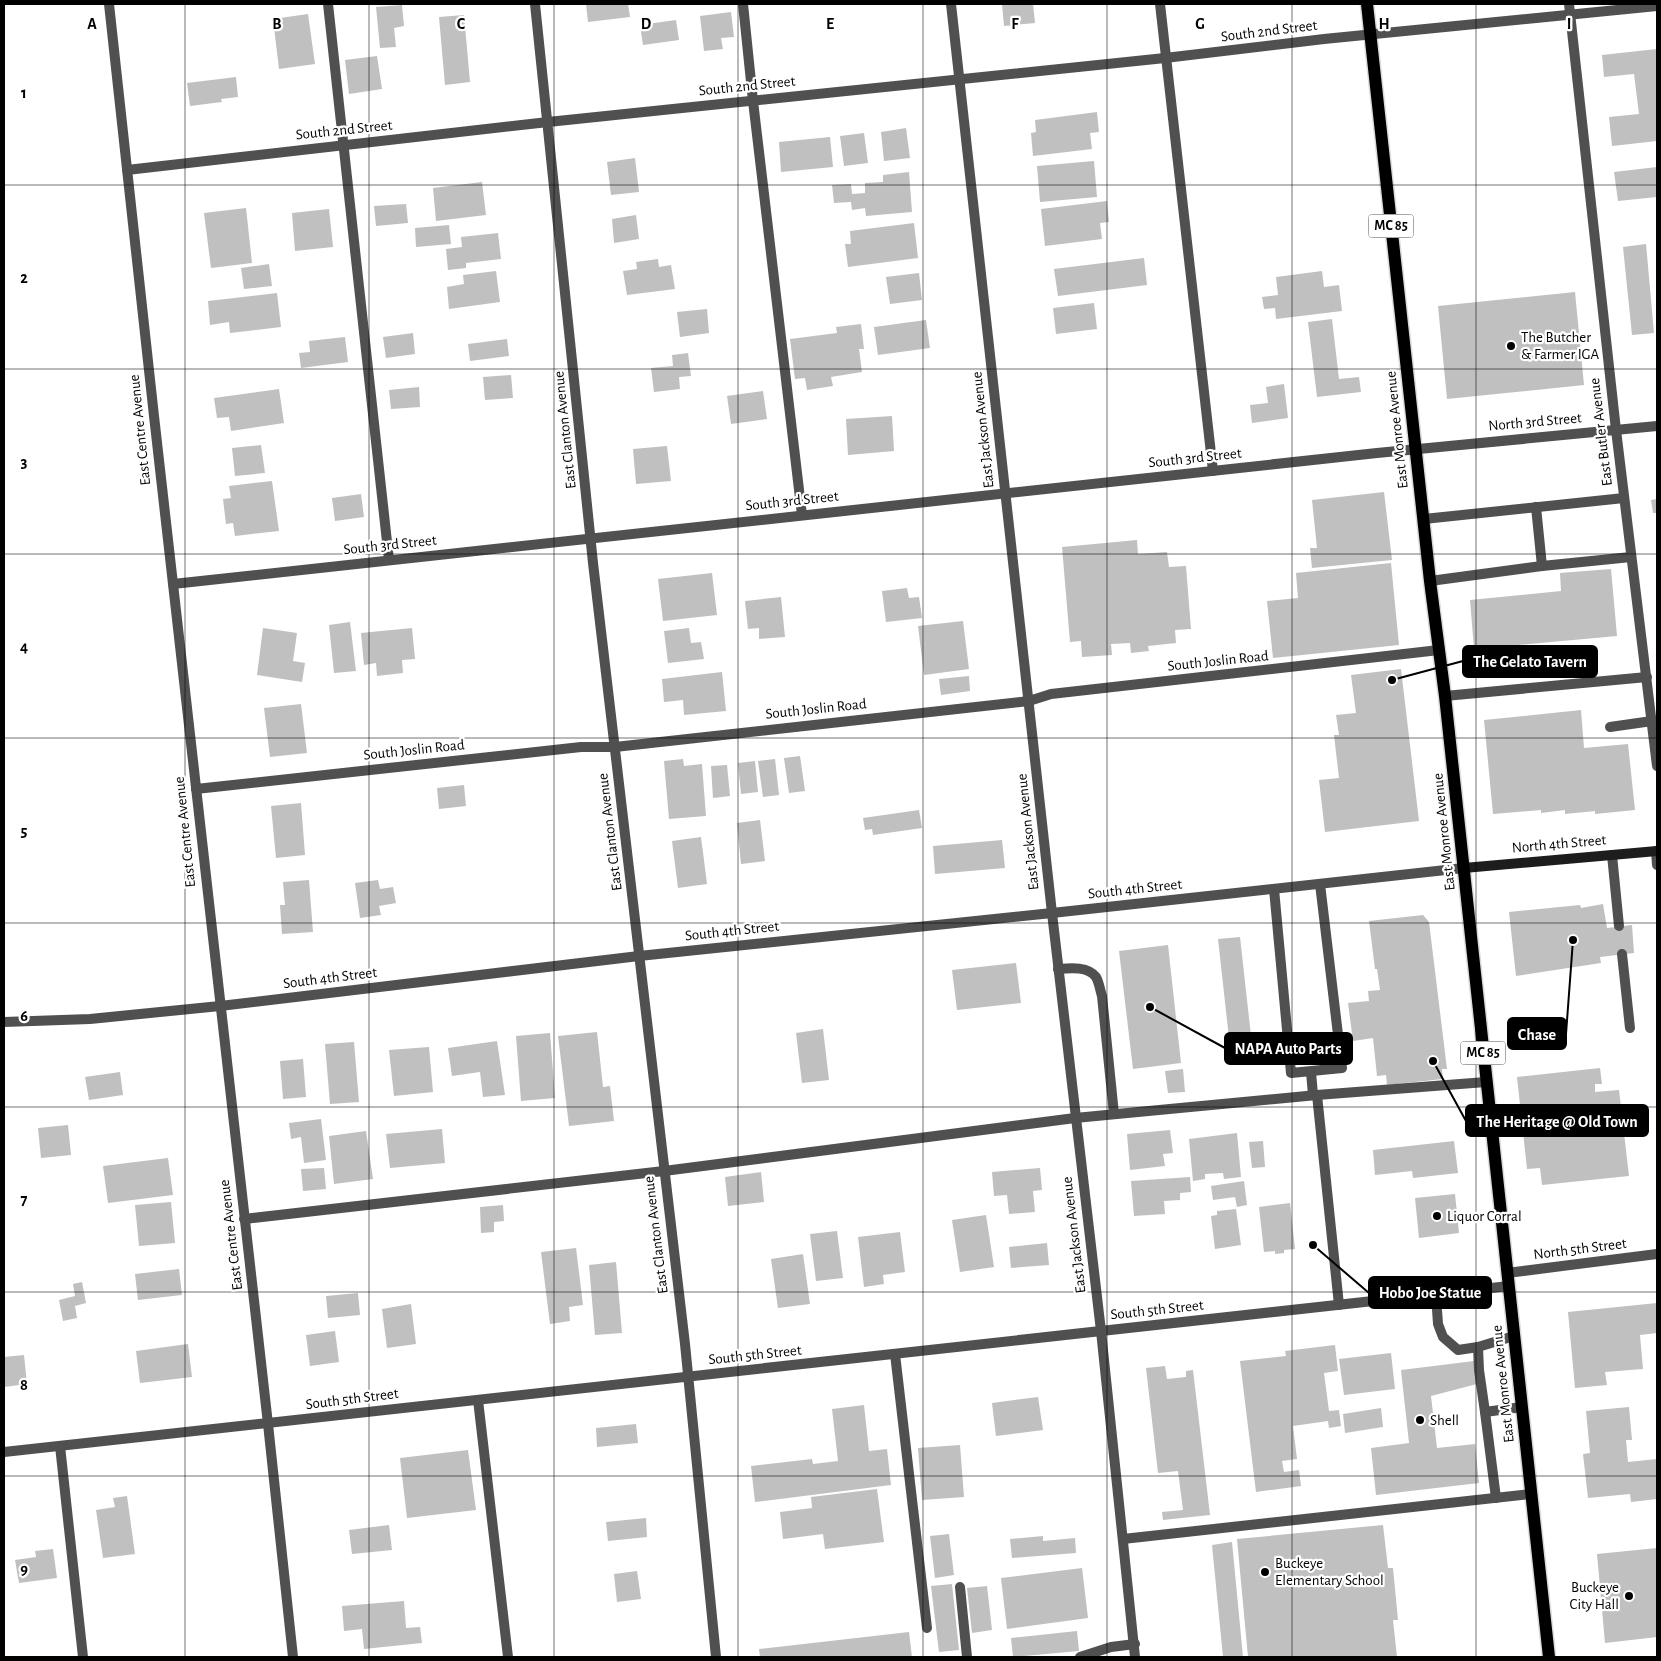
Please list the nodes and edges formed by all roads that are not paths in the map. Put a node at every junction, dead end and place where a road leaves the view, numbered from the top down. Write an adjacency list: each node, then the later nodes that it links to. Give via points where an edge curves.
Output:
1 (109, 4): 17 (street, East Centre Avenue)
2 (328, 4): 16 (street)
3 (535, 4): 15 (street, East Clanton Avenue)
4 (743, 4): 14 (street)
5 (951, 4): 13 (street, East Jackson Avenue)
6 (1160, 4): 12 (street)
7 (1367, 4): 11 (main road, East Monroe Avenue / MC 85)
8 (1569, 4): 10 (street, East Butler Avenue)
9 (1657, 6): 10 (street, South 2nd Street)
10 (1571, 15): 11 (street, South 2nd Street); 19 (street, East Butler Avenue)
11 (1370, 35): 12 (street, South 2nd Street); 20 (main road, East Monroe Avenue / MC 85)
12 (1165, 58): 13 (street, South 2nd Street); 21 (street)
13 (960, 79): 14 (street, South 2nd Street); 22 (street, East Jackson Avenue)
14 (753, 101): 15 (street, South 2nd Street); 25 (street)
15 (548, 122): 16 (street, South 2nd Street); 27 (street, East Clanton Avenue)
16 (344, 145): 17 (street, South 2nd Street); 29 (street)
17 (127, 170): 32 (street, East Centre Avenue)
18 (1657, 426): 19 (street, North 3rd Street)
19 (1616, 430): 20 (street, North 3rd Street); 23 (street, East Butler Avenue)
20 (1416, 449): 21 (street, South 3rd Street); 26 (main road, East Monroe Avenue / MC 85)
21 (1213, 471): 22 (street, South 3rd Street)
22 (1005, 494): 25 (street, South 3rd Street); 36 (street, East Jackson Avenue)
23 (1624, 498): 24 (street); 28 (street, East Butler Avenue)
24 (1536, 507): 26 (street); 30 (street)
25 (802, 514): 27 (street, South 3rd Street)
26 (1424, 519): 31 (main road, East Monroe Avenue / MC 85)
27 (591, 538): 29 (street, South 3rd Street); 39 (street, East Clanton Avenue)
28 (1631, 557): 30 (street); 34 (street, East Butler Avenue)
29 (390, 560): 32 (street, South 3rd Street)
30 (1542, 566): 31 (street)
31 (1430, 580): 33 (main road, East Monroe Avenue / MC 85)
32 (173, 584): 41 (street, East Centre Avenue)
33 (1439, 650): 35 (main road, East Monroe Avenue / MC 85); 36 (street, South Joslin Road, via 1051,694)
34 (1646, 677): 35 (street); 37 (street, East Butler Avenue)
35 (1446, 696): 45 (main road, East Monroe Avenue / MC 85)
36 (1029, 701): 39 (street, South Joslin Road); 48 (street, East Jackson Avenue)
37 (1652, 721): 38 (street); 40 (street, East Butler Avenue)
38 (1610, 727)
39 (615, 747): 41 (street, South Joslin Road, via 581,747); 51 (street, East Clanton Avenue)
40 (1657, 766)
41 (196, 789): 53 (street, East Centre Avenue)
42 (1656, 851): 43 (street, North 4th Street); 44 (street)
43 (1612, 855): 45 (street, North 4th Street); 49 (street)
44 (1657, 865)
45 (1464, 868): 46 (street, South 4th Street); 57 (main road, East Monroe Avenue / MC 85)
46 (1320, 884): 47 (street, South 4th Street); 56 (street, via 1342,1068)
47 (1274, 889): 48 (street, South 4th Street); 56 (street, via 1292,1073)
48 (1052, 914): 51 (street, South 4th Street); 52 (street, East Jackson Avenue)
49 (1620, 926)
50 (1622, 954): 55 (street)
51 (639, 956): 53 (street, South 4th Street); 61 (street, East Clanton Avenue)
52 (1058, 969): 59 (street, via 1075,968 1089,971 1096,977 1102,996); 60 (street, East Jackson Avenue)
53 (220, 1006): 54 (street, South 4th Street, via 90,1019); 62 (street, East Centre Avenue)
54 (4, 1022)
55 (1630, 1028)
56 (1311, 1072): 58 (street)
57 (1486, 1082): 58 (street); 64 (main road, East Monroe Avenue / MC 85)
58 (1315, 1095): 59 (street); 67 (street)
59 (1114, 1114): 60 (street)
60 (1076, 1118): 61 (street); 68 (street, East Jackson Avenue)
61 (664, 1171): 62 (street); 72 (street, East Clanton Avenue)
62 (244, 1219): 76 (street, East Centre Avenue)
63 (1657, 1254): 64 (street, North 5th Street)
64 (1507, 1273): 65 (main road, East Monroe Avenue / MC 85)
65 (1509, 1286): 66 (street, South 5th Street); 69 (main road, East Monroe Avenue / MC 85)
66 (1436, 1295): 67 (street, South 5th Street); 70 (street, via 1438,1324 1443,1337 1458,1350)
67 (1339, 1305): 68 (street, South 5th Street)
68 (1101, 1331): 71 (street, South 5th Street); 81 (street, East Jackson Avenue)
69 (1514, 1336): 70 (street); 74 (main road, East Monroe Avenue / MC 85)
70 (1478, 1348): 75 (street)
71 (894, 1354): 72 (street, South 5th Street); 83 (street)
72 (688, 1377): 73 (street, South 5th Street); 88 (street, East Clanton Avenue)
73 (478, 1400): 76 (street, South 5th Street); 87 (street)
74 (1522, 1407): 75 (street); 79 (main road, East Monroe Avenue / MC 85)
75 (1485, 1412): 80 (street)
76 (268, 1424): 77 (street, South 5th Street); 86 (street, East Centre Avenue)
77 (60, 1446): 78 (street, South 5th Street); 85 (street)
78 (4, 1452)
79 (1531, 1494): 80 (street); 92 (main road, East Monroe Avenue / MC 85)
80 (1496, 1498): 81 (street)
81 (1123, 1539): 84 (street, East Jackson Avenue)
82 (960, 1587): 89 (street)
83 (927, 1628)
84 (1135, 1644): 90 (street); 91 (street, East Jackson Avenue)
85 (83, 1657)
86 (293, 1657)
87 (508, 1657)
88 (716, 1657)
89 (967, 1657)
90 (1080, 1657)
91 (1136, 1657)
92 (1548, 1657)

